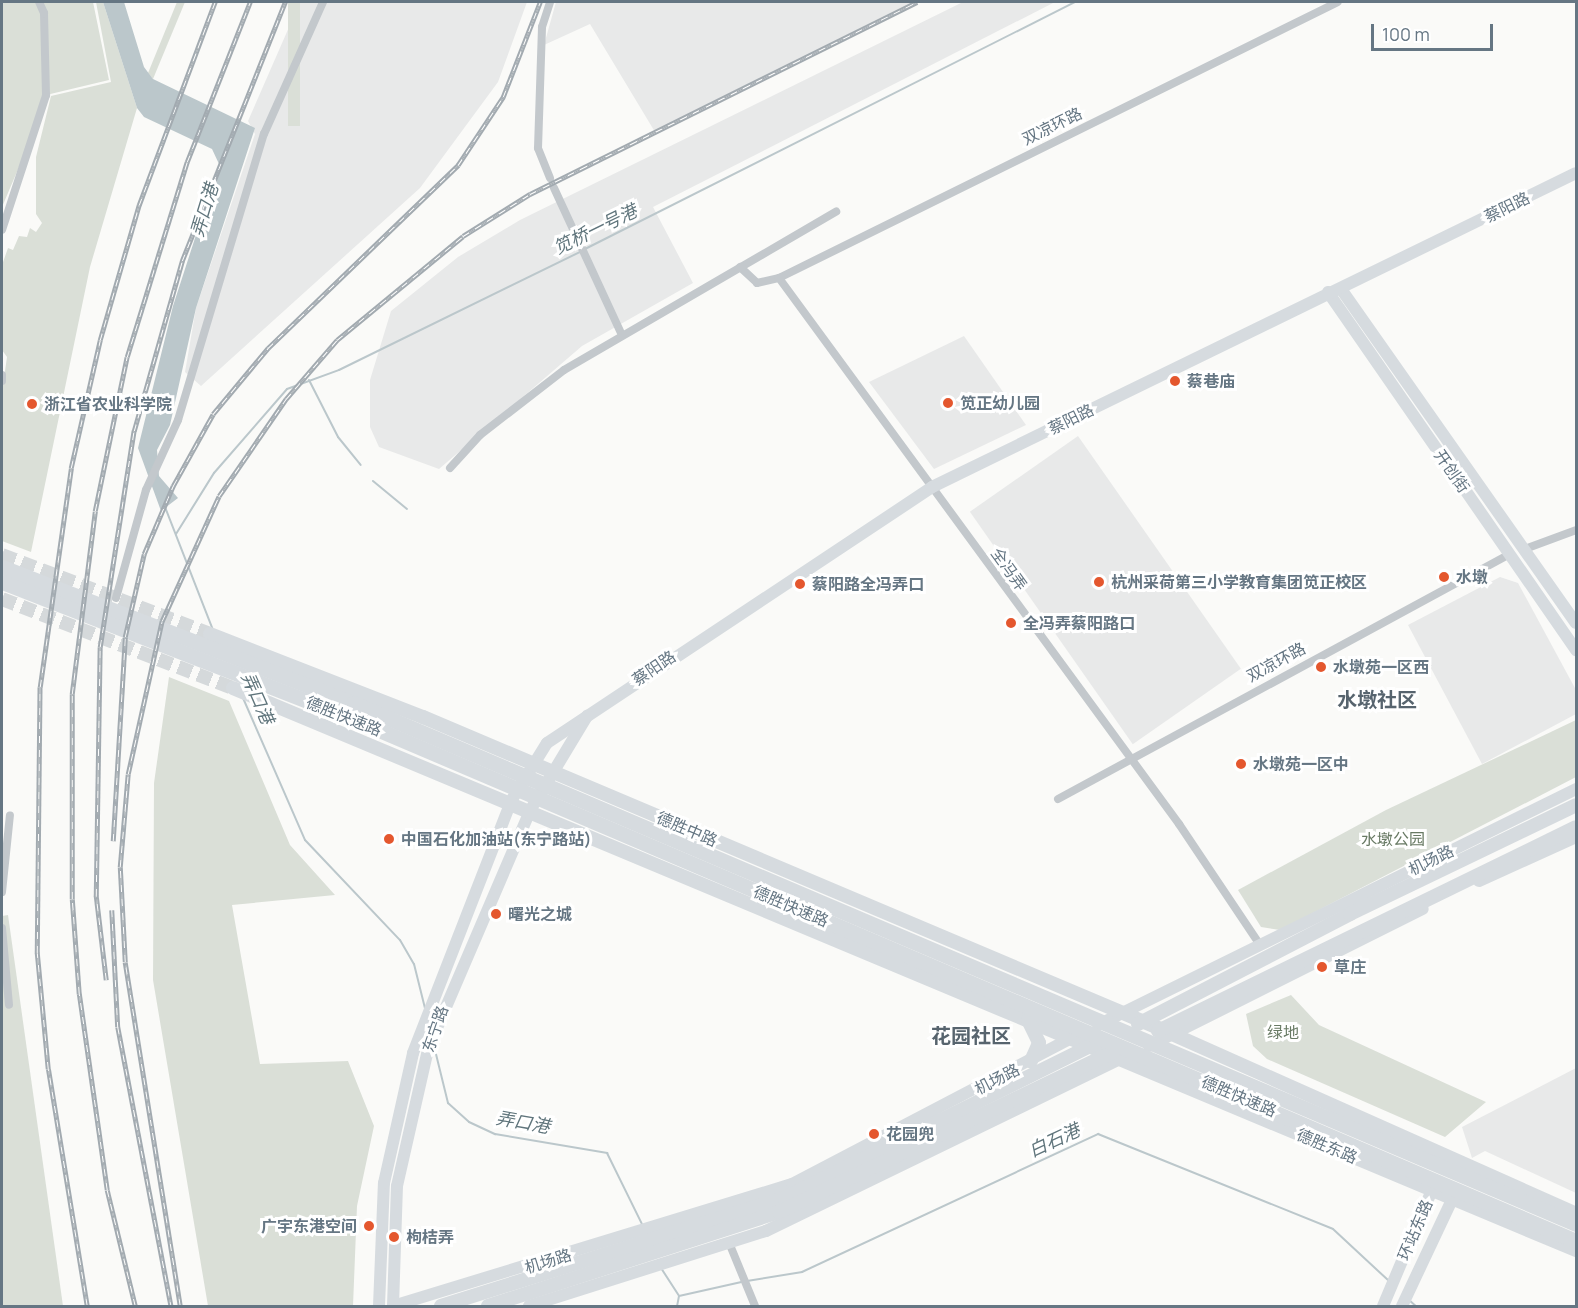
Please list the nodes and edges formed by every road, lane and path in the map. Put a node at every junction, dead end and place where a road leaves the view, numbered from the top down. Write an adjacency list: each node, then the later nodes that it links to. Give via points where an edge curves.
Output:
1 (39, 2): 9 (street, via 44,13 46,95)
2 (323, 2): 24 (street, via 264,134 162,464 146,490)
3 (550, 2): 6 (street, via 542,27 538,148)
4 (1338, 2): 12 (street, 双凉环路)
5 (1576, 173): 13 (main road, 蔡阳路)
6 (550, 178)
7 (554, 188): 14 (street)
8 (836, 212): 11 (street)
9 (3, 215): 10 (street)
10 (2, 230)
11 (740, 267): 12 (street, via 757,284); 14 (street)
12 (779, 278): 18 (street, 全冯弄)
13 (1334, 290): 18 (main road, 蔡阳路); 20 (main road, 开创街); 21 (main road, 开创街)
14 (622, 335): 17 (street, via 564,370 480,435)
15 (2, 375): 16 (street)
16 (2, 381)
17 (450, 468)
18 (932, 487): 29 (main road, 蔡阳路); 30 (street, 全冯弄)
19 (1576, 530): 20 (street)
20 (1525, 549): 25 (main road, 开创街)
21 (1510, 554): 27 (main road, 开创街); 30 (street, 双凉环路)
22 (2, 567): 62 (highway, 德胜快速路, via 353,703)
23 (2, 582): 64 (highway, 德胜快速路, via 344,715)
24 (116, 598)
25 (1576, 623)
26 (216, 636): 31 (main road, 德胜中路)
27 (1576, 650)
28 (240, 691): 35 (main road)
29 (590, 711): 31 (main road, 蔡阳路, via 547,743); 32 (main road, 东宁路)
30 (1127, 759): 34 (street, 双凉环路); 43 (street, 全冯弄, via 1179,824)
31 (532, 763): 32 (main road, 德胜中路); 35 (main road, 东宁路)
32 (551, 771): 37 (main road, 东宁路); 45 (main road, 德胜中路)
33 (1576, 789): 43 (main road, 机场路)
34 (1058, 798)
35 (511, 801): 37 (main road); 72 (main road, 东宁路, via 412,1053 384,1183)
36 (1576, 805): 47 (main road, 机场路, via 1350,914)
37 (531, 809): 46 (main road); 73 (main road, 东宁路, via 450,990 421,1072 397,1186)
38 (10, 815): 41 (street)
39 (1576, 827): 48 (main road, 机场路)
40 (1576, 837): 48 (main road, 机场路)
41 (2, 892)
42 (2, 927): 44 (street)
43 (1260, 945): 45 (main road, 机场路)
44 (9, 1005)
45 (1122, 1013): 47 (main road, 德胜中路); 49 (main road, 机场路)
46 (1024, 1017): 49 (main road); 52 (main road, via 1038,1033)
47 (1144, 1022): 48 (main road, 德胜中路); 50 (main road, 机场路)
48 (1167, 1032): 51 (main road, 机场路); 56 (main road)
49 (1072, 1037): 50 (main road); 52 (main road, 机场路)
50 (1091, 1046): 51 (main road); 54 (main road, 机场路)
51 (1115, 1056): 55 (main road, 机场路); 58 (main road, 德胜东路)
52 (1031, 1062): 53 (main road, 机场路)
53 (971, 1093): 54 (main road); 61 (main road, 机场路, via 828,1168)
54 (993, 1094): 61 (main road, 机场路, via 848,1170)
55 (936, 1146): 65 (main road, 机场路, via 779,1212); 67 (main road, 机场路)
56 (1447, 1154): 57 (main road); 58 (main road, 环站东路)
57 (1468, 1163): 59 (main road, 环站东路); 60 (main road)
58 (1432, 1191): 59 (main road, 德胜东路); 77 (main road, 环站东路)
59 (1452, 1199): 63 (main road, 德胜东路); 78 (main road, 环站东路)
60 (1576, 1212)
61 (705, 1220): 65 (main road, 机场路)
62 (1576, 1224)
63 (1545, 1237): 66 (main road, 德胜东路); 69 (main road, 德胜东路)
64 (1576, 1241)
65 (675, 1243): 67 (main road, 机场路); 68 (main road, 机场路); 68 (main road, 机场路)
66 (1576, 1250)
67 (732, 1251): 71 (street)
68 (639, 1253): 70 (main road, 机场路); 75 (main road, 机场路); 76 (main road, 机场路)
69 (1576, 1256)
70 (533, 1272): 73 (main road, 机场路); 74 (main road, 机场路)
71 (753, 1302)
72 (380, 1306)
73 (393, 1306)
74 (441, 1306)
75 (488, 1306)
76 (529, 1306)
77 (1383, 1306)
78 (1402, 1306)

